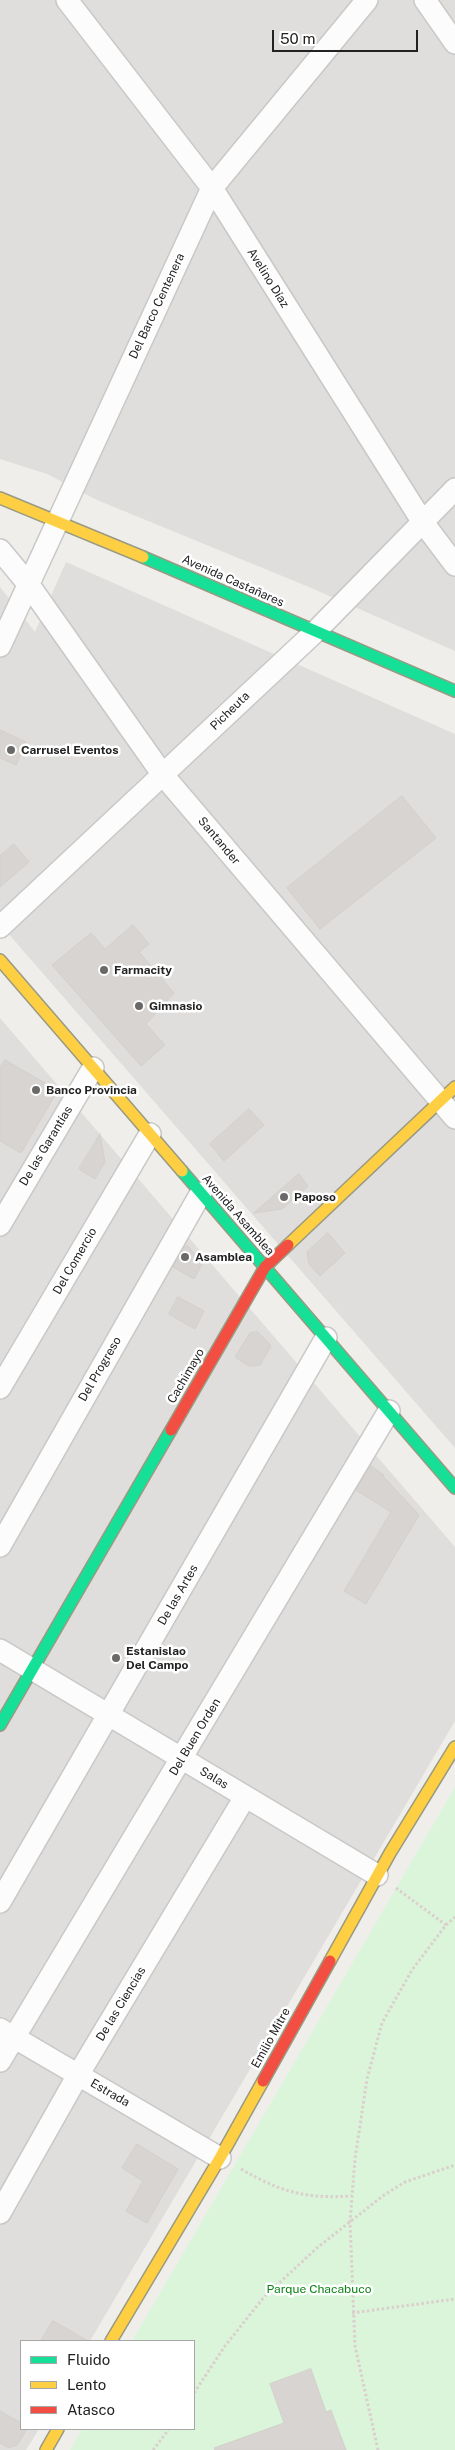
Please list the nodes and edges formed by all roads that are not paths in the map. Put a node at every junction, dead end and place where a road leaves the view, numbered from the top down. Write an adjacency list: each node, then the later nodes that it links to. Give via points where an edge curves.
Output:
1 (67, 0): 5 (street, Avelino Díaz)
2 (368, 0): 5 (street, Del Barco Centenera)
3 (425, 0): 4 (street)
4 (455, 43)
5 (212, 188): 8 (street, Del Barco Centenera); 9 (street, Avelino Díaz)
6 (455, 489): 9 (street, Picheuta)
7 (0, 498): 8 (street, Avenida Castañares)
8 (57, 520): 12 (street, Del Barco Centenera); 13 (street, Avenida Castañares)
9 (422, 521): 11 (street, Avelino Díaz); 13 (street, Picheuta)
10 (0, 550): 12 (street, Santander)
11 (455, 565)
12 (29, 585): 14 (street, Del Barco Centenera); 16 (street, Santander)
13 (314, 632): 15 (street, Avenida Castañares); 16 (street, Picheuta)
14 (0, 646)
15 (455, 691)
16 (163, 775): 17 (street, Picheuta); 20 (street, Santander)
17 (0, 927)
18 (0, 960): 19 (street, Avenida Asamblea)
19 (93, 1068): 22 (street, Avenida Asamblea); 24 (street, De las Garantías)
20 (448, 1094): 21 (street, Santander); 25 (street, Cachimayo)
21 (455, 1118)
22 (150, 1134): 23 (street, Avenida Asamblea); 27 (street, Del Comercio)
23 (200, 1193): 25 (street, Avenida Asamblea); 30 (street, Del Progreso)
24 (0, 1225)
25 (265, 1267): 26 (street, Avenida Asamblea); 32 (street, Cachimayo)
26 (326, 1338): 28 (street, Avenida Asamblea); 33 (street, De las Artes)
27 (0, 1388)
28 (389, 1411): 29 (street, Avenida Asamblea); 36 (street, Del Buen Orden)
29 (455, 1488)
30 (0, 1546)
31 (0, 1650): 32 (street, Salas)
32 (33, 1669): 33 (street, Salas); 34 (street, Cachimayo)
33 (109, 1715): 36 (street, Salas); 39 (street, De las Artes)
34 (0, 1725)
35 (455, 1747): 38 (street, Emilio Mitre)
36 (182, 1759): 37 (street, Salas); 40 (street, Del Buen Orden)
37 (246, 1797): 38 (street, Salas); 42 (street, De las Ciencias)
38 (377, 1876): 43 (street, Emilio Mitre)
39 (0, 1902)
40 (7, 2033): 41 (street, Del Buen Orden); 42 (street, Estrada)
41 (0, 2061)
42 (78, 2074): 43 (street, Estrada); 44 (street, De las Ciencias)
43 (220, 2158): 45 (street, Emilio Mitre)
44 (0, 2213)
45 (112, 2340)
46 (57, 2430): 47 (street)
47 (46, 2450)

